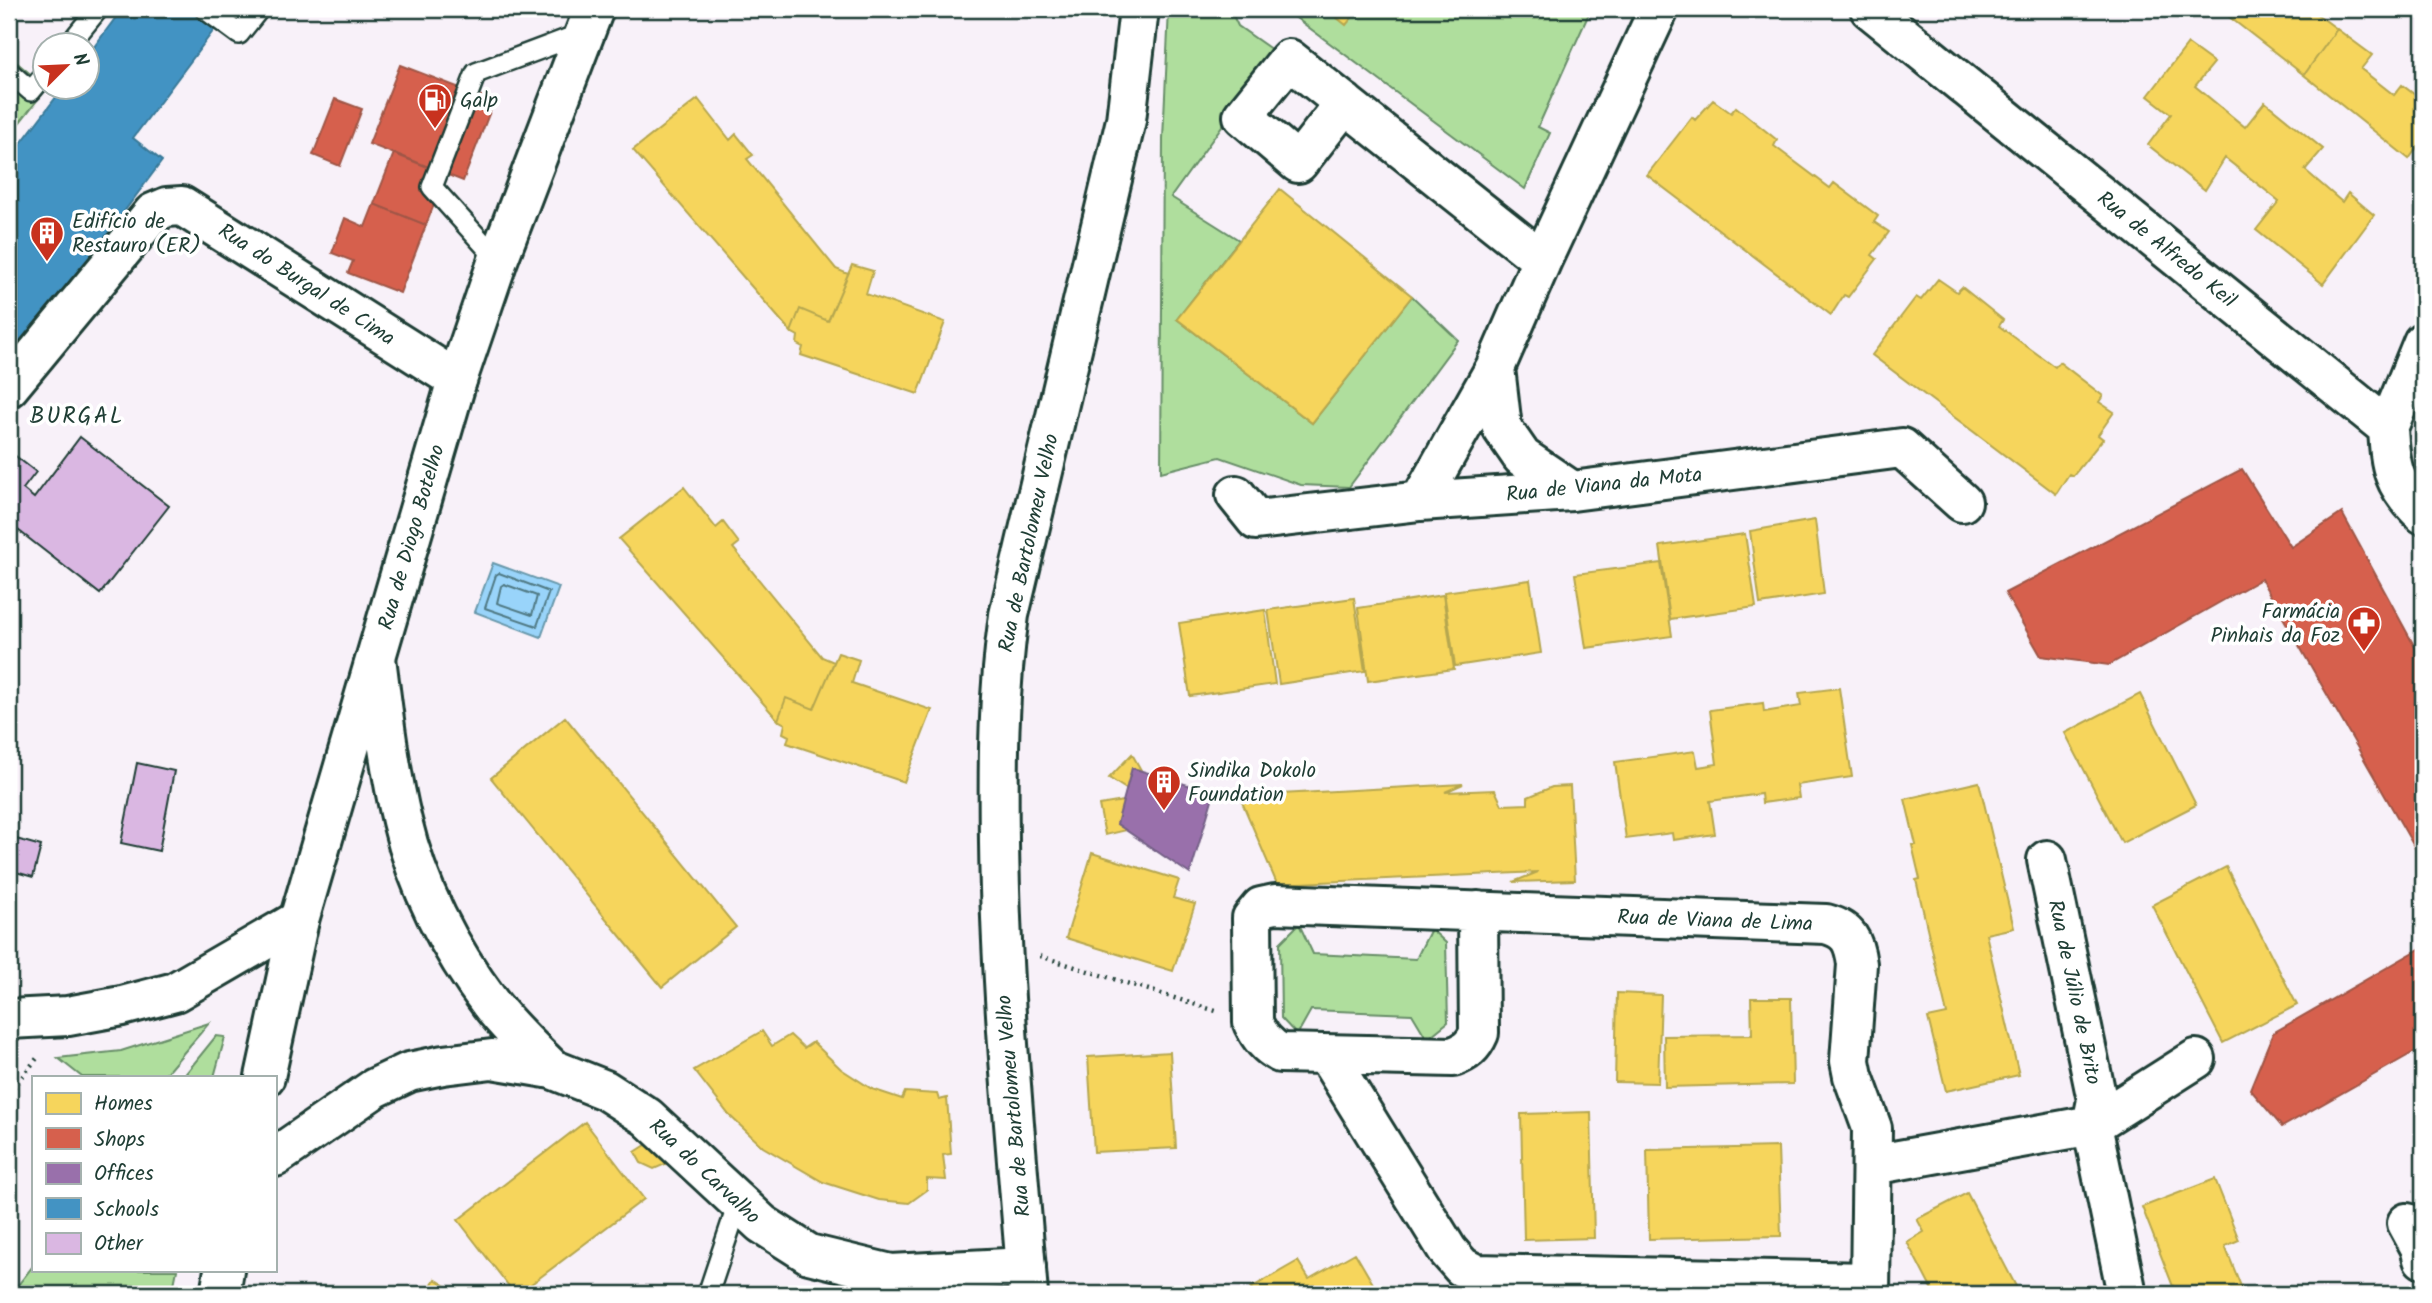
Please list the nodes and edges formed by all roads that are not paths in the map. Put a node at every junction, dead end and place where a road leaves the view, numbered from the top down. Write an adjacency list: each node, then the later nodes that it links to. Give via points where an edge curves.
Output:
1 (98, 9): 8 (lane)
2 (205, 9): 3 (lane, via 239,34)
3 (259, 9)
4 (1139, 9): 40 (street, Rua de Bartolomeu Velho, via 1126,120 1009,615 1001,677 1000,943)
5 (1659, 9): 13 (street)
6 (1870, 9): 18 (street, Rua de Alfredo Keil)
7 (588, 21): 12 (street, Rua de Diogo Botelho); 12 (lane, via 476,73 432,187)
8 (79, 32)
9 (9, 72): 10 (lane)
10 (32, 90)
11 (1345, 103): 13 (street)
12 (498, 260): 16 (street, Rua de Diogo Botelho)
13 (1542, 260): 15 (street)
14 (2423, 342): 18 (street)
15 (1495, 368): 19 (street, via 1502,429 1522,457); 21 (street)
16 (457, 380): 17 (street, Rua do Burgal de Cima, via 181,206 153,213); 24 (street, Rua de Diogo Botelho)
17 (9, 387)
18 (2388, 428): 23 (street, via 2390,463 2405,497)
19 (1572, 491): 21 (street, Rua de Viana da Mota); 22 (street, Rua de Viana da Mota, via 1902,447)
20 (1236, 495): 21 (street, Rua de Viana da Mota, via 1256,520)
21 (1420, 501)
22 (1962, 502)
23 (2423, 514)
24 (376, 658): 27 (street, Rua de Diogo Botelho); 31 (street, Rua do Carvalho, via 402,822 425,890 452,945 491,1005)
25 (2047, 860): 33 (street, Rua de Júlio de Brito, via 2097,1100)
26 (1478, 911): 29 (street, via 1479,1033 1474,1045 1453,1057); 29 (street, Rua de Viana de Lima, via 1261,907 1252,918 1253,1023 1269,1047 1280,1053); 35 (street, Rua de Viana de Lima, via 1840,927 1849,936 1857,964 1850,1061 1872,1128)
27 (299, 920): 28 (street, via 175,992 68,1016); 32 (street, Rua de Diogo Botelho)
28 (9, 1019)
29 (1327, 1055): 41 (street, Rua de Viana de Lima, via 1448,1251 1461,1267 1476,1274)
30 (2196, 1059): 33 (street, Rua de Júlio de Brito)
31 (552, 1069): 34 (street, Rua do Carvalho, via 492,1059 409,1072 375,1088); 36 (street, Rua do Carvalho, via 605,1090 647,1116)
32 (265, 1076)
33 (2092, 1125): 35 (street, Rua de Júlio de Brito); 44 (street, Rua de Júlio de Brito)
34 (276, 1156)
35 (1872, 1165): 41 (street, Rua de Viana de Lima)
36 (738, 1205): 40 (street, Rua do Carvalho, via 809,1254 891,1274); 43 (lane)
37 (2407, 1223): 38 (street)
38 (2423, 1259)
39 (224, 1272): 42 (street)
40 (1027, 1281)
41 (1870, 1288)
42 (220, 1294)
43 (708, 1294)
44 (2127, 1294)

